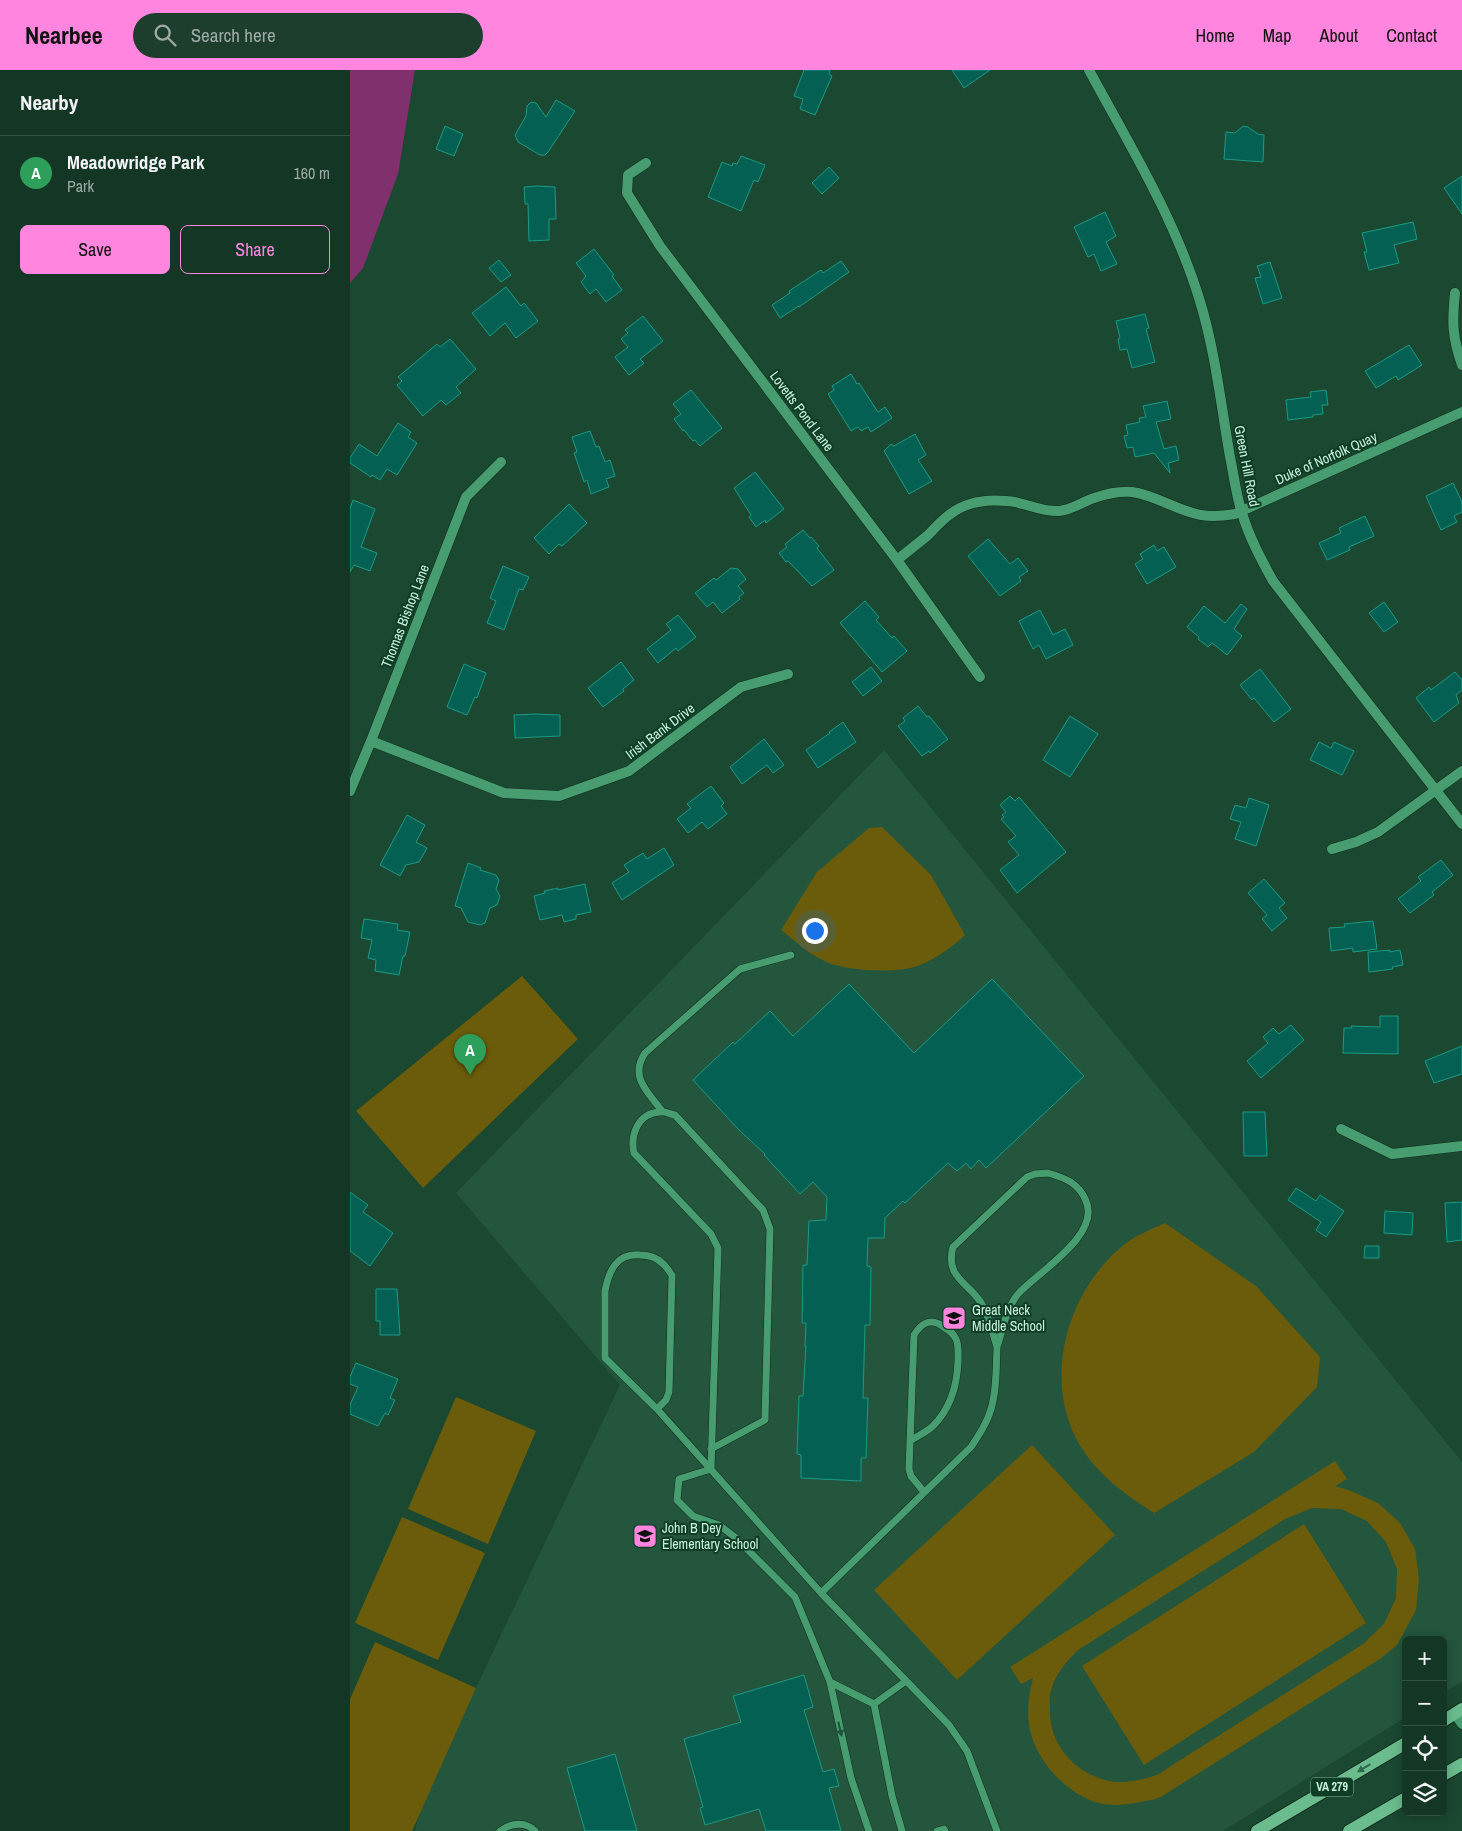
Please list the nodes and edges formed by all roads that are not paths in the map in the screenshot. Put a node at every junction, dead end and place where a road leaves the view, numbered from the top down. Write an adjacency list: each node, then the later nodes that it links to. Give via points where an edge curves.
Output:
1 (1089, 70): 7 (street, Green Hill Road, via 1163,206 1199,298)
2 (646, 163): 8 (street, Lovetts Pond Lane, via 628,175 627,192 660,246)
3 (1455, 293): 4 (street, via 1452,323)
4 (1462, 365)
5 (1462, 412): 7 (street, Duke of Norfolk Quay)
6 (501, 462): 11 (street, Thomas Bishop Lane, via 466,497)
7 (1241, 511): 8 (street, Duke of Norfolk Quay, via 1218,516 1201,515 1132,492 1113,493 1059,511 1043,510 1015,501 979,502 949,514); 14 (street, Green Hill Road, via 1255,549 1273,581)
8 (897, 560): 10 (street, Lovetts Pond Lane)
9 (788, 674): 11 (street, Irish Bank Drive, via 741,687 629,772 559,796 504,793)
10 (980, 677)
11 (371, 741): 13 (street, Thomas Bishop Lane)
12 (1462, 771): 14 (street)
13 (350, 790)
14 (1436, 791): 15 (street, Green Hill Road); 16 (street, via 1378,832)
15 (1462, 824)
16 (1332, 849)
17 (791, 955): 18 (lane, via 740,969 645,1053 640,1060 639,1079)
18 (662, 1111): 24 (lane, via 650,1113 641,1120 632,1143 634,1153 711,1234 718,1248); 24 (lane, via 675,1116 763,1210 770,1229 765,1420)
19 (1341, 1129): 20 (street, via 1392,1154)
20 (1462, 1146)
21 (997, 1347): 21 (lane, via 1010,1306 1018,1294 1077,1240 1085,1227 1088,1204 1075,1184 1063,1177 1048,1173 1027,1177 953,1247 953,1269 983,1305); 26 (lane, via 995,1389 984,1427 971,1447)
22 (657, 1409): 22 (lane, via 669,1392 672,1276 662,1262 649,1255 629,1254 619,1260 607,1281 605,1358); 25 (lane)
23 (910, 1441): 23 (lane, via 914,1335 929,1321 938,1323 956,1339 958,1376 953,1396 944,1412 932,1427); 26 (lane, via 909,1469)
24 (711, 1449): 25 (lane)
25 (711, 1469): 27 (lane); 29 (lane, via 679,1479 678,1500 692,1516 719,1525 736,1538 795,1597)
26 (924, 1492): 27 (lane)
27 (821, 1593): 28 (lane)
28 (906, 1681): 30 (lane); 43 (lane, via 949,1725 967,1751)
29 (830, 1682): 30 (lane); 39 (lane, one-way to 39, via 851,1778)
30 (874, 1704): 40 (lane)
31 (1460, 1716): 32 (main road)
32 (1447, 1719)
33 (1402, 1745): 44 (main road, VA 279, one-way to 44)
34 (1462, 1764): 35 (main road)
35 (1447, 1773)
36 (1402, 1800): 45 (main road)
37 (500, 1831): 38 (lane, via 516,1824)
38 (535, 1831)
39 (869, 1831)
40 (902, 1831)
41 (937, 1831): 42 (lane)
42 (945, 1831)
43 (997, 1831)
44 (1257, 1831)
45 (1349, 1831)

